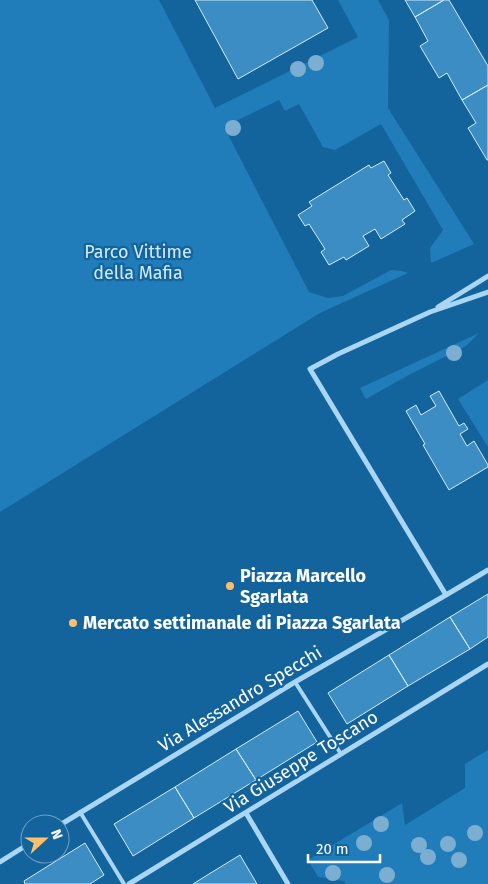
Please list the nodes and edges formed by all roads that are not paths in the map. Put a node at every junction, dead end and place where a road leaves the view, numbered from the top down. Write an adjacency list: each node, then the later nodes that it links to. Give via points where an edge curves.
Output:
1 (488, 276): 3 (street)
2 (488, 292): 3 (street)
3 (430, 312): 5 (street, via 310,369)
4 (488, 570): 5 (street, Via Alessandro Specchi)
5 (446, 595): 7 (street, Via Alessandro Specchi)
6 (488, 664): 8 (street, Via Giuseppe Toscano)
7 (295, 682): 8 (lane); 9 (street, Via Alessandro Specchi)
8 (341, 754): 10 (street, Via Giuseppe Toscano)
9 (80, 812): 11 (street, Via Alessandro Specchi); 14 (lane)
10 (246, 813): 15 (street, Via Giuseppe Toscano); 16 (street)
11 (70, 818)
12 (20, 849): 13 (street)
13 (0, 862)
14 (124, 884)
15 (129, 884)
16 (288, 884)

